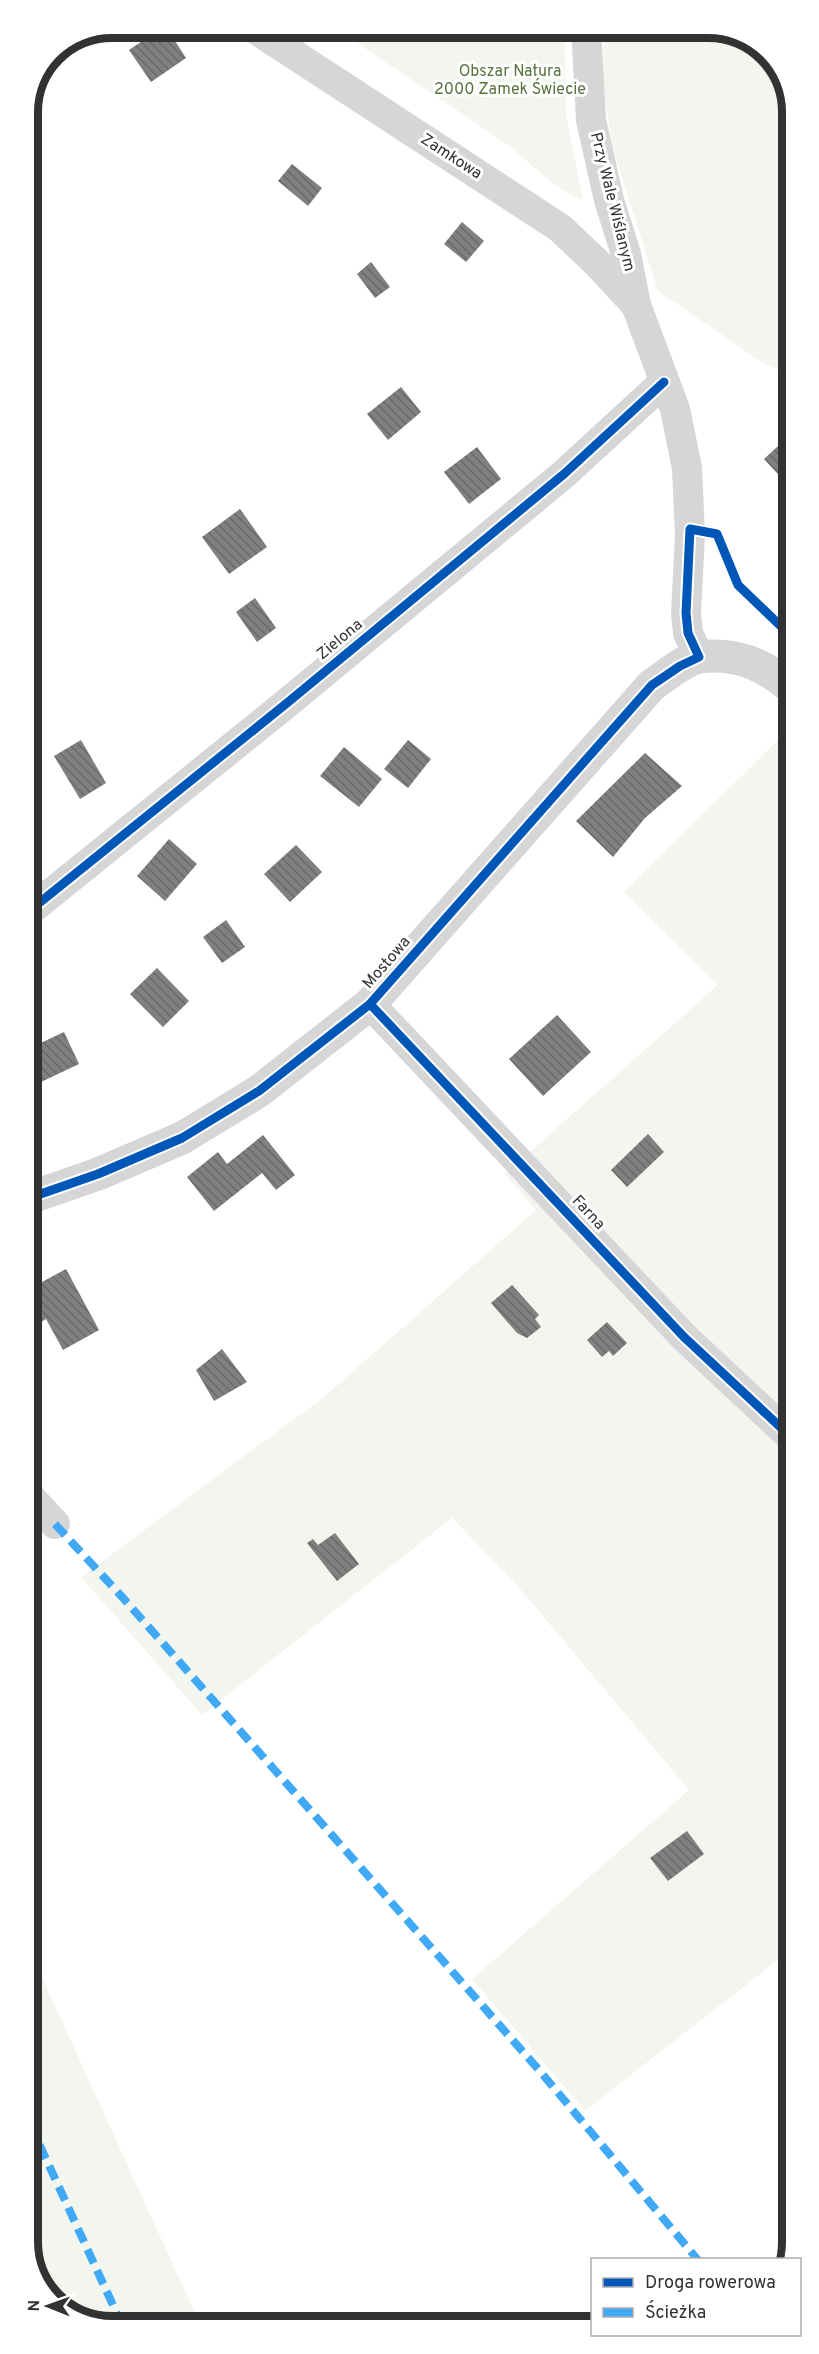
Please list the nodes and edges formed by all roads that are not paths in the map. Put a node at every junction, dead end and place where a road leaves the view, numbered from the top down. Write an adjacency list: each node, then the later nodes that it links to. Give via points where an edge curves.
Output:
1 (268, 37): 3 (street, Zamkowa, via 560,228)
2 (587, 38): 3 (street, Przy Wale Wiślanym, via 591,120)
3 (636, 305): 4 (street)
4 (664, 382): 5 (street, via 675,409 687,468 690,536 686,613 688,633); 7 (street, Zielona, via 564,474)
5 (699, 657): 6 (street, via 732,658 761,665); 8 (street, Mostowa, via 652,685)
6 (782, 681)
7 (37, 905)
8 (370, 1004): 9 (street, Mostowa, via 259,1091 182,1138); 10 (street, Farna, via 684,1337)
9 (37, 1195)
10 (782, 1429)
11 (37, 1505): 12 (street)
12 (55, 1524)

